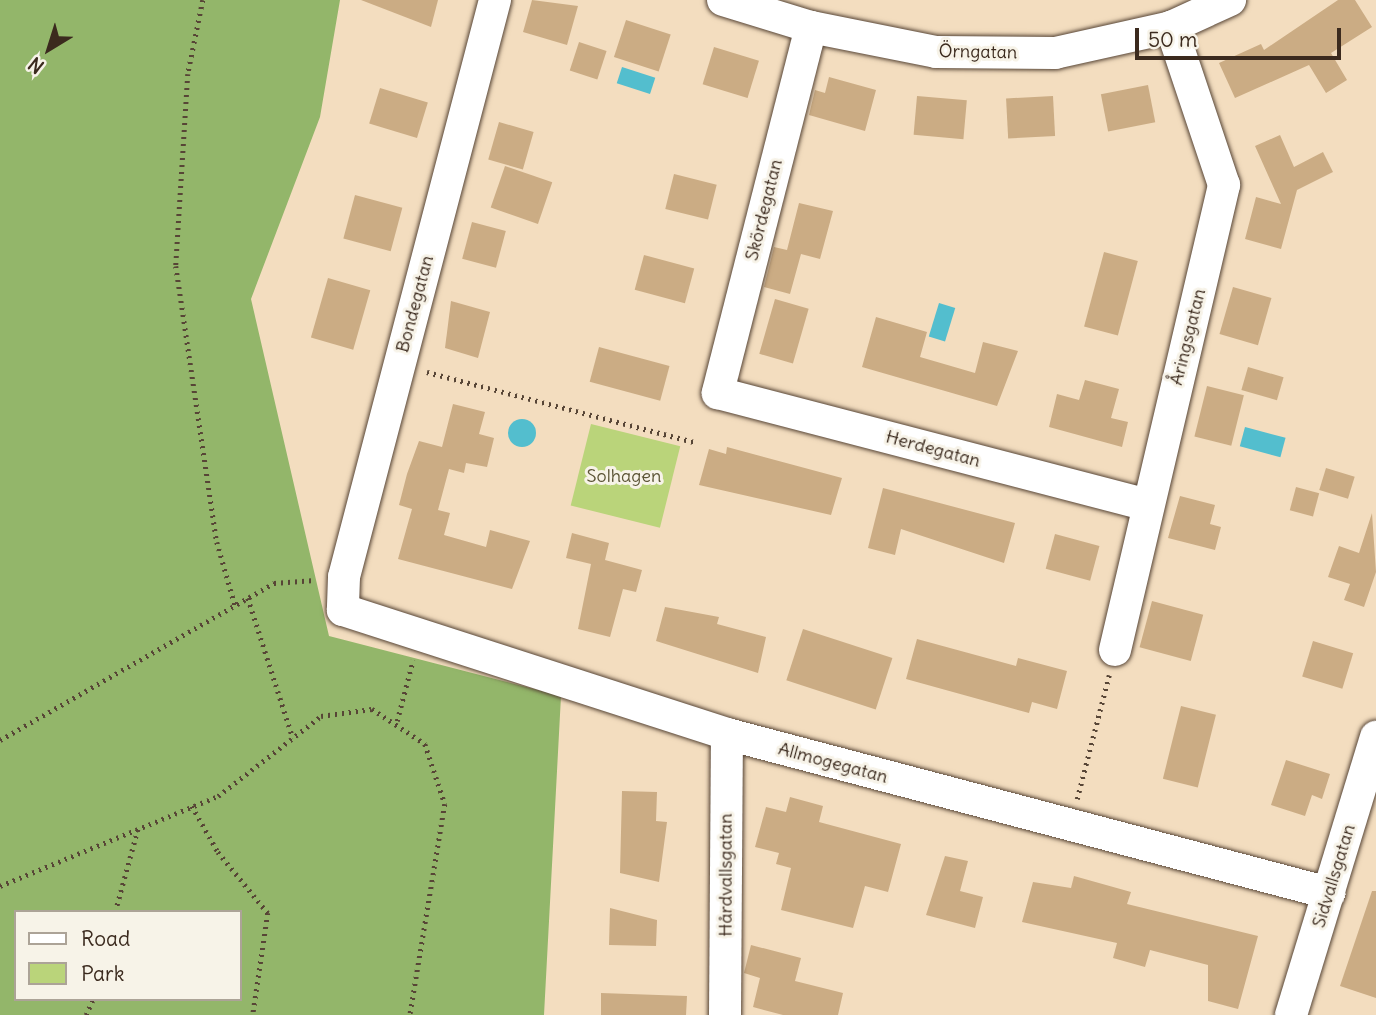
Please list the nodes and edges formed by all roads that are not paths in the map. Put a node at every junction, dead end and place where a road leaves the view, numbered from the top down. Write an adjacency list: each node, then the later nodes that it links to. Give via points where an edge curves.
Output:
1 (495, 0): 8 (street, Bondegatan, via 344,577)
2 (723, 0): 4 (street, Örngatan)
3 (1230, 0): 5 (street, Örngatan)
4 (811, 27): 5 (street, Örngatan, via 936,52 1042,53); 6 (street, Skördegatan)
5 (1171, 27): 7 (street, Åringsgatan, via 1224,185)
6 (718, 393): 7 (street, Herdegatan)
7 (1147, 505): 9 (street, Åringsgatan)
8 (343, 610): 10 (street, Allmogegatan)
9 (1115, 650)
10 (727, 734): 12 (street, Allmogegatan); 13 (street, Hårdvallsgatan)
11 (1376, 737): 12 (street, Sidvallsgatan)
12 (1329, 893): 14 (street, Sidvallsgatan)
13 (725, 1015)
14 (1291, 1015)

